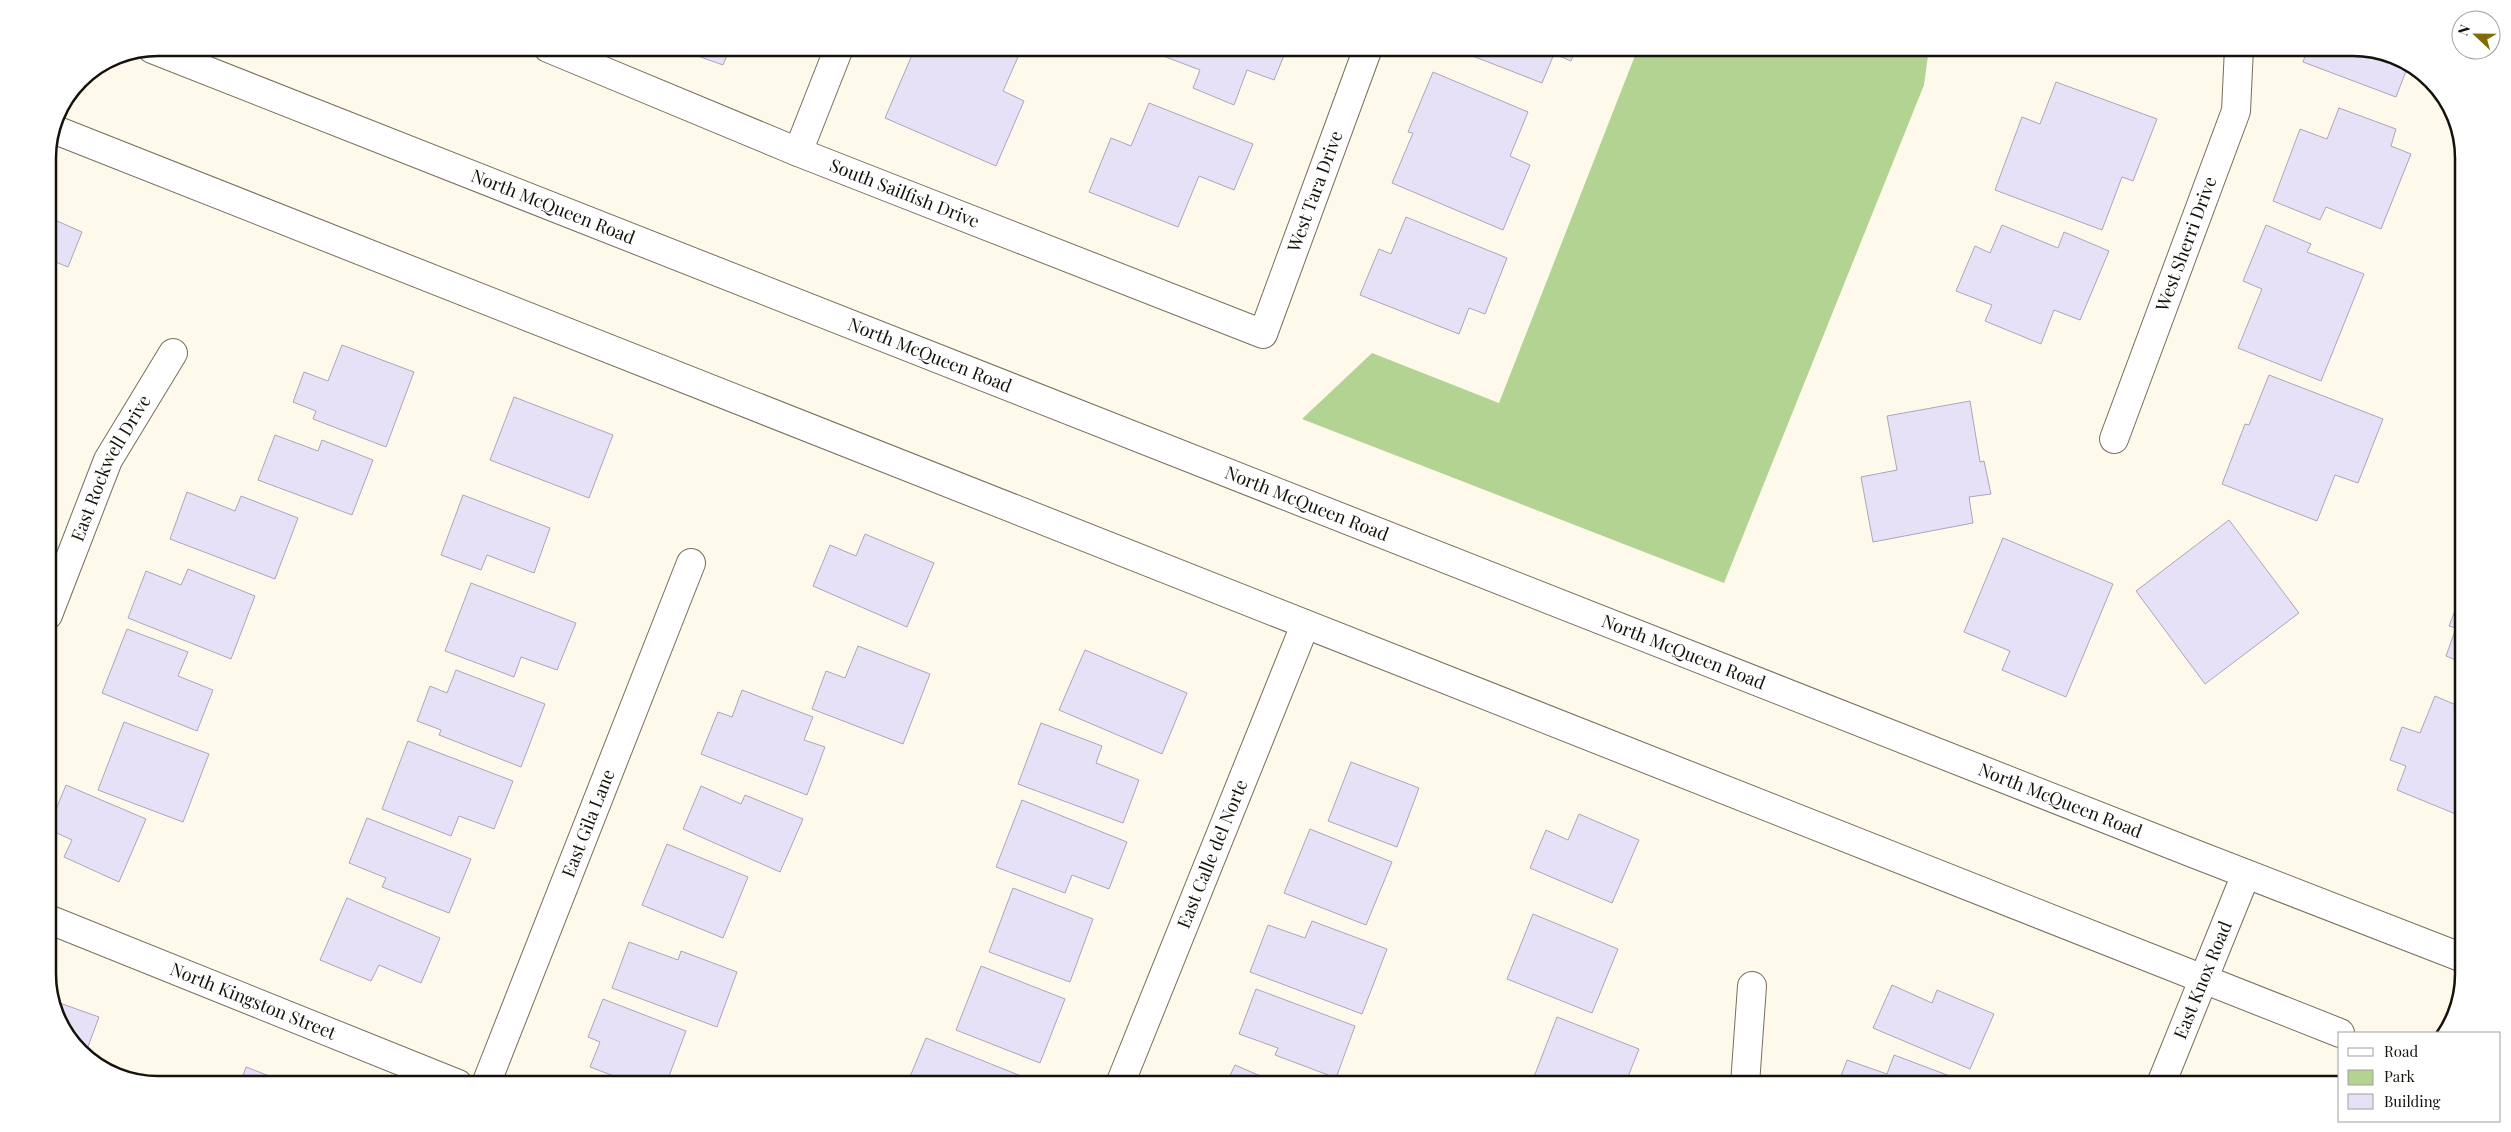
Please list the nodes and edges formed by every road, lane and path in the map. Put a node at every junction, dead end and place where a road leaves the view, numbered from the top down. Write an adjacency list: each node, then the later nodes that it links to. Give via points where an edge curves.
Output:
1 (170, 56): 14 (main road, North McQueen Road)
2 (567, 56): 7 (main road, South Sailfish Drive)
3 (836, 56): 7 (main road)
4 (1365, 56): 8 (main road, West Tara Drive)
5 (2239, 56): 10 (main road, West Sherri Drive, via 2236,111)
6 (60, 132): 13 (main road)
7 (798, 152): 8 (main road, South Sailfish Drive)
8 (1263, 334)
9 (173, 354): 12 (main road, East Rockwell Drive, via 108,460)
10 (2114, 439)
11 (691, 563): 21 (main road, East Gila Lane)
12 (56, 594)
13 (1305, 625): 17 (main road); 22 (main road, East Calle del Norte)
14 (2246, 874): 16 (main road, North McQueen Road); 17 (main road, East Knox Road)
15 (56, 922): 20 (main road, North Kingston Street)
16 (2455, 955)
17 (2203, 979): 19 (main road); 24 (main road, East Knox Road)
18 (1752, 986): 23 (main road)
19 (2338, 1032)
20 (438, 1076)
21 (489, 1076)
22 (1123, 1076)
23 (1746, 1076)
24 (2164, 1076)

